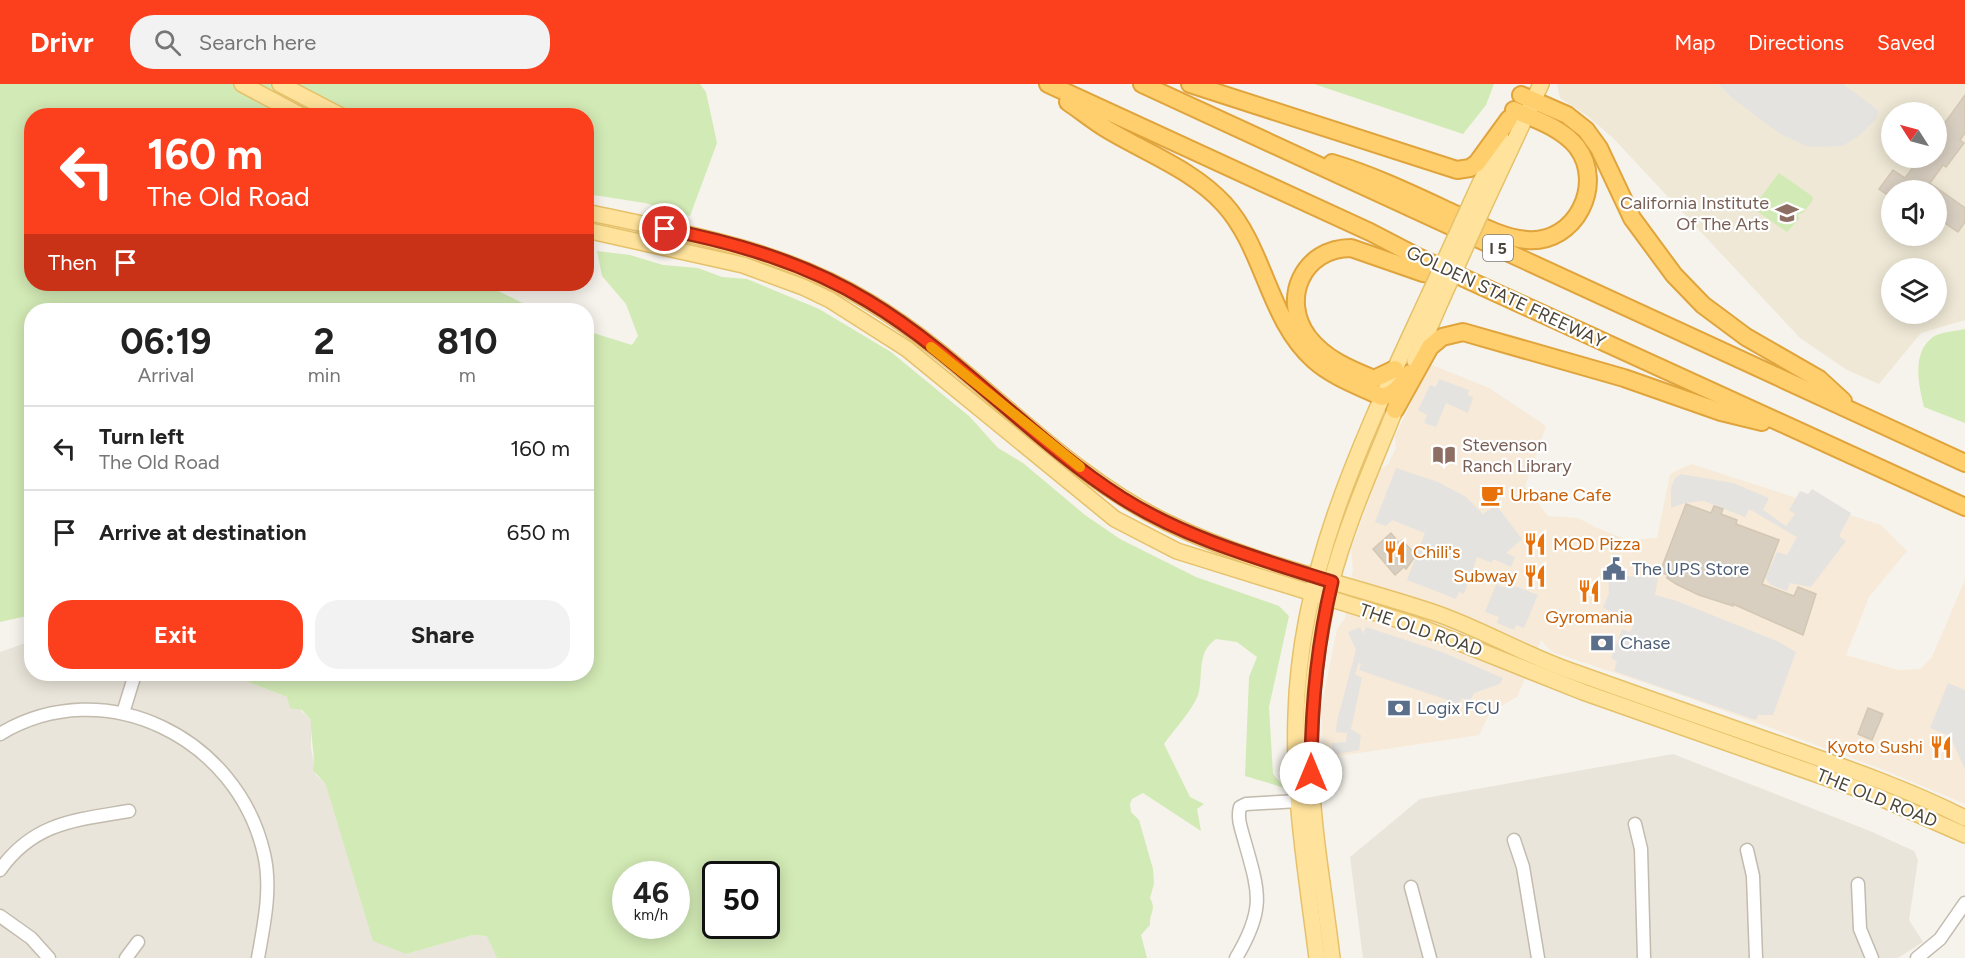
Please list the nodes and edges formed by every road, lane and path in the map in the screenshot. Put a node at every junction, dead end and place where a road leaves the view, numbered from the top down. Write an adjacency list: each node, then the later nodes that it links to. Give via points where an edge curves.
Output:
1 (242, 84): 9 (main road)
2 (280, 84): 10 (main road)
3 (1043, 84): 16 (highway, via 1104,127 1210,191 1232,213 1249,239 1290,330 1305,351 1332,373)
4 (1048, 84): 14 (highway, GOLDEN STATE FREEWAY / I 5)
5 (1142, 84): 11 (highway, I 5)
6 (1190, 84): 8 (highway, via 1457,170 1477,163)
7 (1541, 84): 8 (main road)
8 (1522, 104): 11 (highway, via 1570,139 1587,170 1588,186 1579,214 1569,226 1543,240 1513,238 1365,173); 15 (main road, bridge); 18 (highway, via 1566,115 1586,130 1642,233 1703,305 1746,337 1820,379)
9 (288, 108)
10 (326, 108)
11 (1279, 148): 18 (highway, I 5)
12 (594, 214): 22 (main road, THE OLD ROAD, via 756,250 836,284 922,339 1122,498 1216,544)
13 (594, 232): 24 (main road, THE OLD ROAD, via 744,265 830,300 907,349 1115,519 1177,551)
14 (1462, 278): 15 (highway, via 1423,273 1351,248 1321,255 1307,267 1298,282 1295,302 1302,326 1312,341 1332,360 1374,379); 19 (highway, GOLDEN STATE FREEWAY / I 5)
15 (1402, 371): 16 (highway, via 1397,390); 17 (main road)
16 (1382, 397): 22 (main road, via 1347,477)
17 (1395, 410): 19 (highway, via 1430,347 1442,337 1463,332 1624,378 1721,412); 23 (main road, via 1359,495)
18 (1855, 412): 20 (highway, I 5)
19 (1799, 431): 21 (highway, GOLDEN STATE FREEWAY / I 5)
20 (1965, 463)
21 (1965, 507)
22 (1316, 576): 23 (main road, THE OLD ROAD); 24 (main road)
23 (1332, 582): 25 (main road); 31 (main road, THE OLD ROAD, via 1438,615 1526,654 1868,776)
24 (1311, 594): 25 (main road, THE OLD ROAD); 29 (main road, via 1296,704)
25 (1328, 599): 33 (main road, THE OLD ROAD, via 1415,625 1582,692 1842,783); 47 (main road, via 1312,705 1311,773)
26 (133, 681): 27 (street)
27 (123, 713): 28 (street, via 62,713 33,719); 44 (street, via 181,737 213,761 242,795 260,837 267,876 265,922)
28 (0, 734)
29 (1299, 801): 45 (street, via 1240,807 1239,822 1258,895 1254,924); 46 (main road)
30 (129, 811): 36 (street, via 56,825 21,845)
31 (1965, 818)
32 (1635, 824): 50 (street, via 1641,849)
33 (1965, 835)
34 (1514, 840): 49 (street, via 1523,867)
35 (1747, 850): 51 (street, via 1753,876)
36 (0, 870)
37 (1858, 884): 52 (street, via 1860,929)
38 (1411, 887): 48 (street)
39 (1965, 903): 53 (street, via 1949,929)
40 (0, 916): 42 (street, via 31,938)
41 (138, 942): 43 (street)
42 (49, 958)
43 (126, 958)
44 (258, 958)
45 (1236, 958)
46 (1317, 958)
47 (1332, 958)
48 (1430, 958)
49 (1538, 958)
50 (1644, 958)
51 (1756, 958)
52 (1872, 958)
53 (1917, 958)

